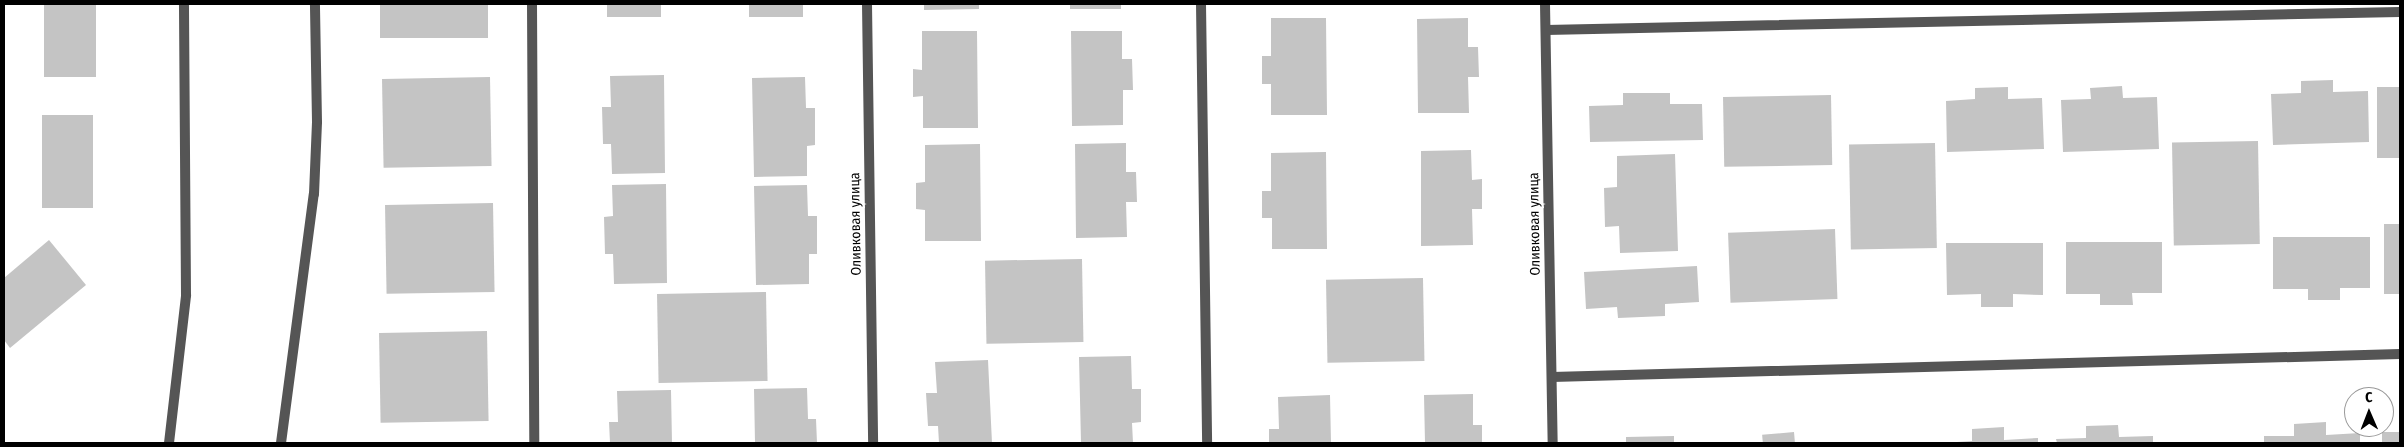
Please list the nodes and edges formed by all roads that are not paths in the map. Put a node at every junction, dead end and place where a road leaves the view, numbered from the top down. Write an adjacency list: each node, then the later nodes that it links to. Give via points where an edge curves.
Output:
1 (184, 4): 11 (street, via 186,295)
2 (315, 4): 12 (street, via 317,122 314,194)
3 (532, 4): 13 (street)
4 (867, 4): 14 (street, Оливковая улица)
5 (1201, 4): 15 (street)
6 (1545, 4): 8 (street, Оливковая улица)
7 (2400, 12): 8 (street)
8 (1546, 30): 10 (street, Оливковая улица)
9 (2400, 354): 10 (street)
10 (1552, 378): 16 (street, Оливковая улица)
11 (169, 443)
12 (281, 443)
13 (534, 443)
14 (873, 443)
15 (1207, 443)
16 (1553, 443)

